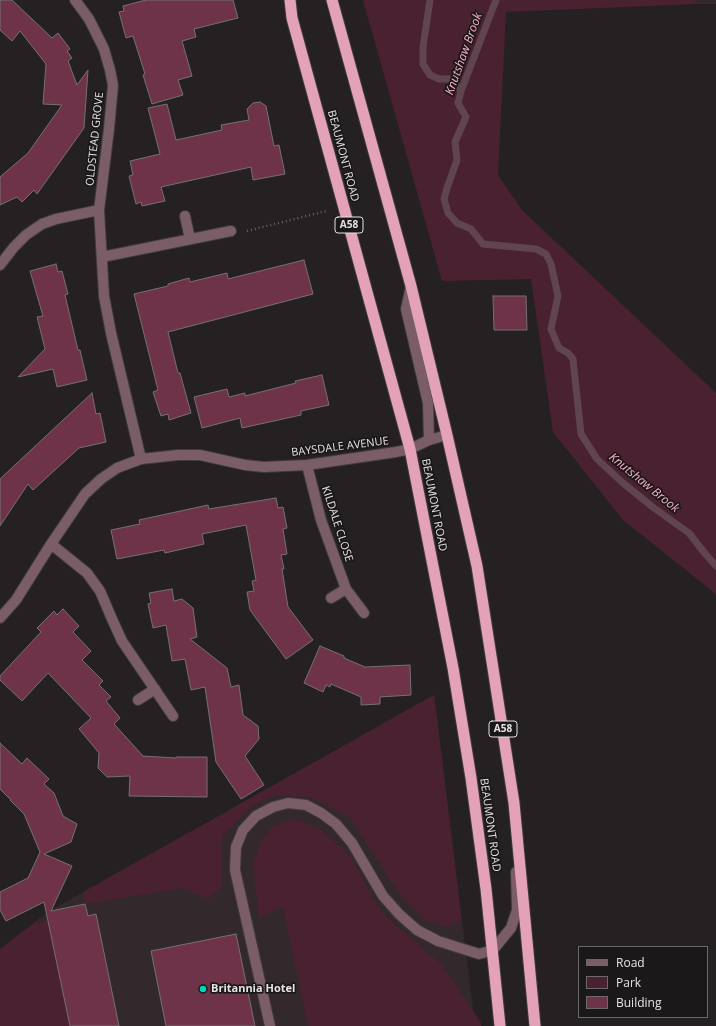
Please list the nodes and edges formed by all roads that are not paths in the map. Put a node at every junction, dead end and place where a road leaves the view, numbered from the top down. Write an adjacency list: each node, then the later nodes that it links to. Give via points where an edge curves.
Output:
1 (290, 0): 13 (highway, BEAUMONT ROAD / A58, via 292,18)
2 (332, 0): 10 (highway, A58)
3 (80, 2): 4 (street, OLDSTEAD GROVE, via 104,49 113,85)
4 (99, 210): 8 (street, OLDSTEAD GROVE); 9 (street, via 42,224 26,235)
5 (185, 216): 7 (street)
6 (231, 231): 7 (street)
7 (190, 239): 8 (street)
8 (102, 257): 14 (street, OLDSTEAD GROVE, via 104,296 111,333)
9 (0, 265)
10 (411, 286): 11 (highway, A58); 12 (street, via 406,309 428,403)
11 (447, 435): 12 (street, BAYSDALE AVENUE); 24 (highway, A58, via 477,566)
12 (429, 440): 13 (street, BAYSDALE AVENUE)
13 (410, 449): 15 (street, BAYSDALE AVENUE); 25 (highway, BEAUMONT ROAD / A58, via 453,668)
14 (141, 459): 15 (street, BAYSDALE AVENUE, via 200,455 264,467); 16 (street, BAYSDALE AVENUE, via 117,468 101,479 85,494)
15 (307, 466): 17 (street, KILDALE CLOSE, via 321,520)
16 (50, 544): 20 (street, BAYSDALE AVENUE, via 16,600); 21 (street, via 87,573 96,585 122,641)
17 (346, 589): 18 (street); 19 (street, KILDALE CLOSE)
18 (331, 598)
19 (364, 613)
20 (0, 618)
21 (155, 689): 22 (street); 23 (street)
22 (138, 700)
23 (173, 716)
24 (514, 803): 25 (street, via 517,910 511,928); 28 (highway, A58)
25 (493, 950): 26 (street, via 479,954 438,941 417,930 383,896 352,842 336,824 306,805 288,803 272,807 256,816 243,830 236,847 235,870); 27 (highway, BEAUMONT ROAD / A58)
26 (270, 1026)
27 (500, 1026)
28 (535, 1026)

